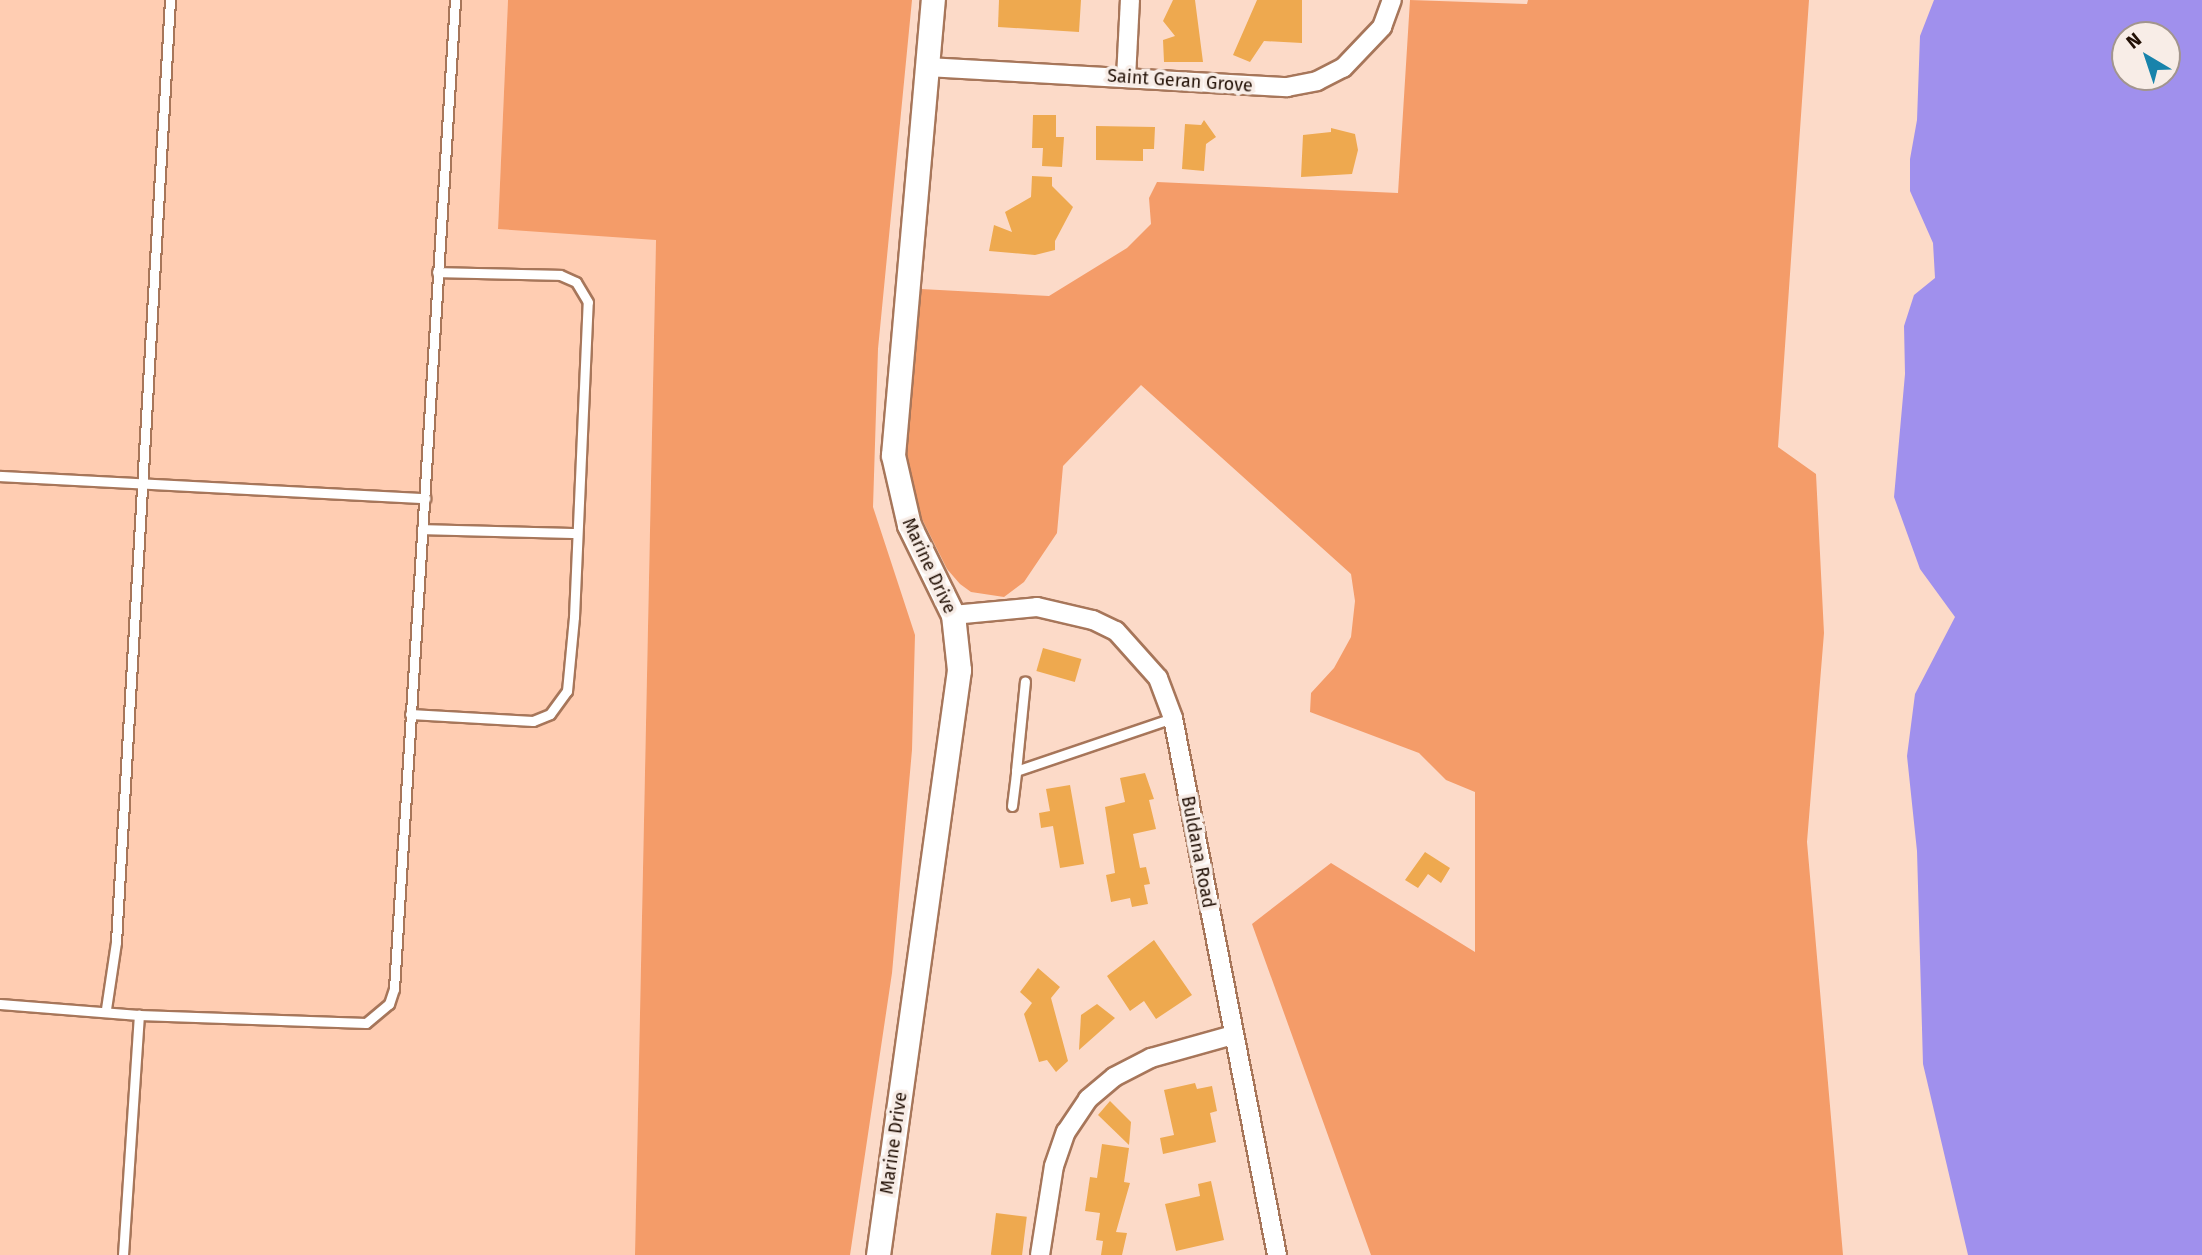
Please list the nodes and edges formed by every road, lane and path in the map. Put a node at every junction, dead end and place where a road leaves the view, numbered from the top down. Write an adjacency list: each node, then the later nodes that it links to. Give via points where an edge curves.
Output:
1 (170, 0): 10 (lane)
2 (455, 0): 8 (lane)
3 (933, 0): 6 (street, Marine Drive)
4 (1130, 0): 7 (street)
5 (1392, 0): 7 (street, Saint Geran Grove, via 1368,46 1343,68 1317,81 1287,87)
6 (927, 66): 7 (street, Saint Geran Grove); 14 (street, Marine Drive, via 893,455 908,525)
7 (1126, 78)
8 (437, 272): 11 (lane); 13 (lane, via 560,275 583,290 589,302 589,335)
9 (0, 476): 10 (lane)
10 (141, 484): 11 (lane); 21 (lane, via 116,942)
11 (425, 498): 12 (lane)
12 (422, 529): 13 (lane); 16 (lane)
13 (577, 533): 16 (lane, via 567,691 550,714 533,721)
14 (953, 615): 17 (street, Buldana Road, via 1037,607 1093,620 1116,631 1139,653 1158,678); 25 (street, Marine Drive, via 959,643 955,715)
15 (1025, 681): 18 (lane)
16 (410, 714): 22 (lane, via 394,989 380,1016 366,1023)
17 (1173, 718): 18 (lane); 23 (street, Buldana Road)
18 (1016, 771): 19 (lane)
19 (1012, 806)
20 (0, 1004): 21 (lane)
21 (106, 1009): 22 (lane)
22 (138, 1016): 24 (lane)
23 (1234, 1035): 26 (street, via 1151,1058 1114,1077 1088,1099 1066,1132 1054,1166); 27 (street, Buldana Road)
24 (123, 1255)
25 (878, 1255)
26 (1040, 1255)
27 (1277, 1255)

